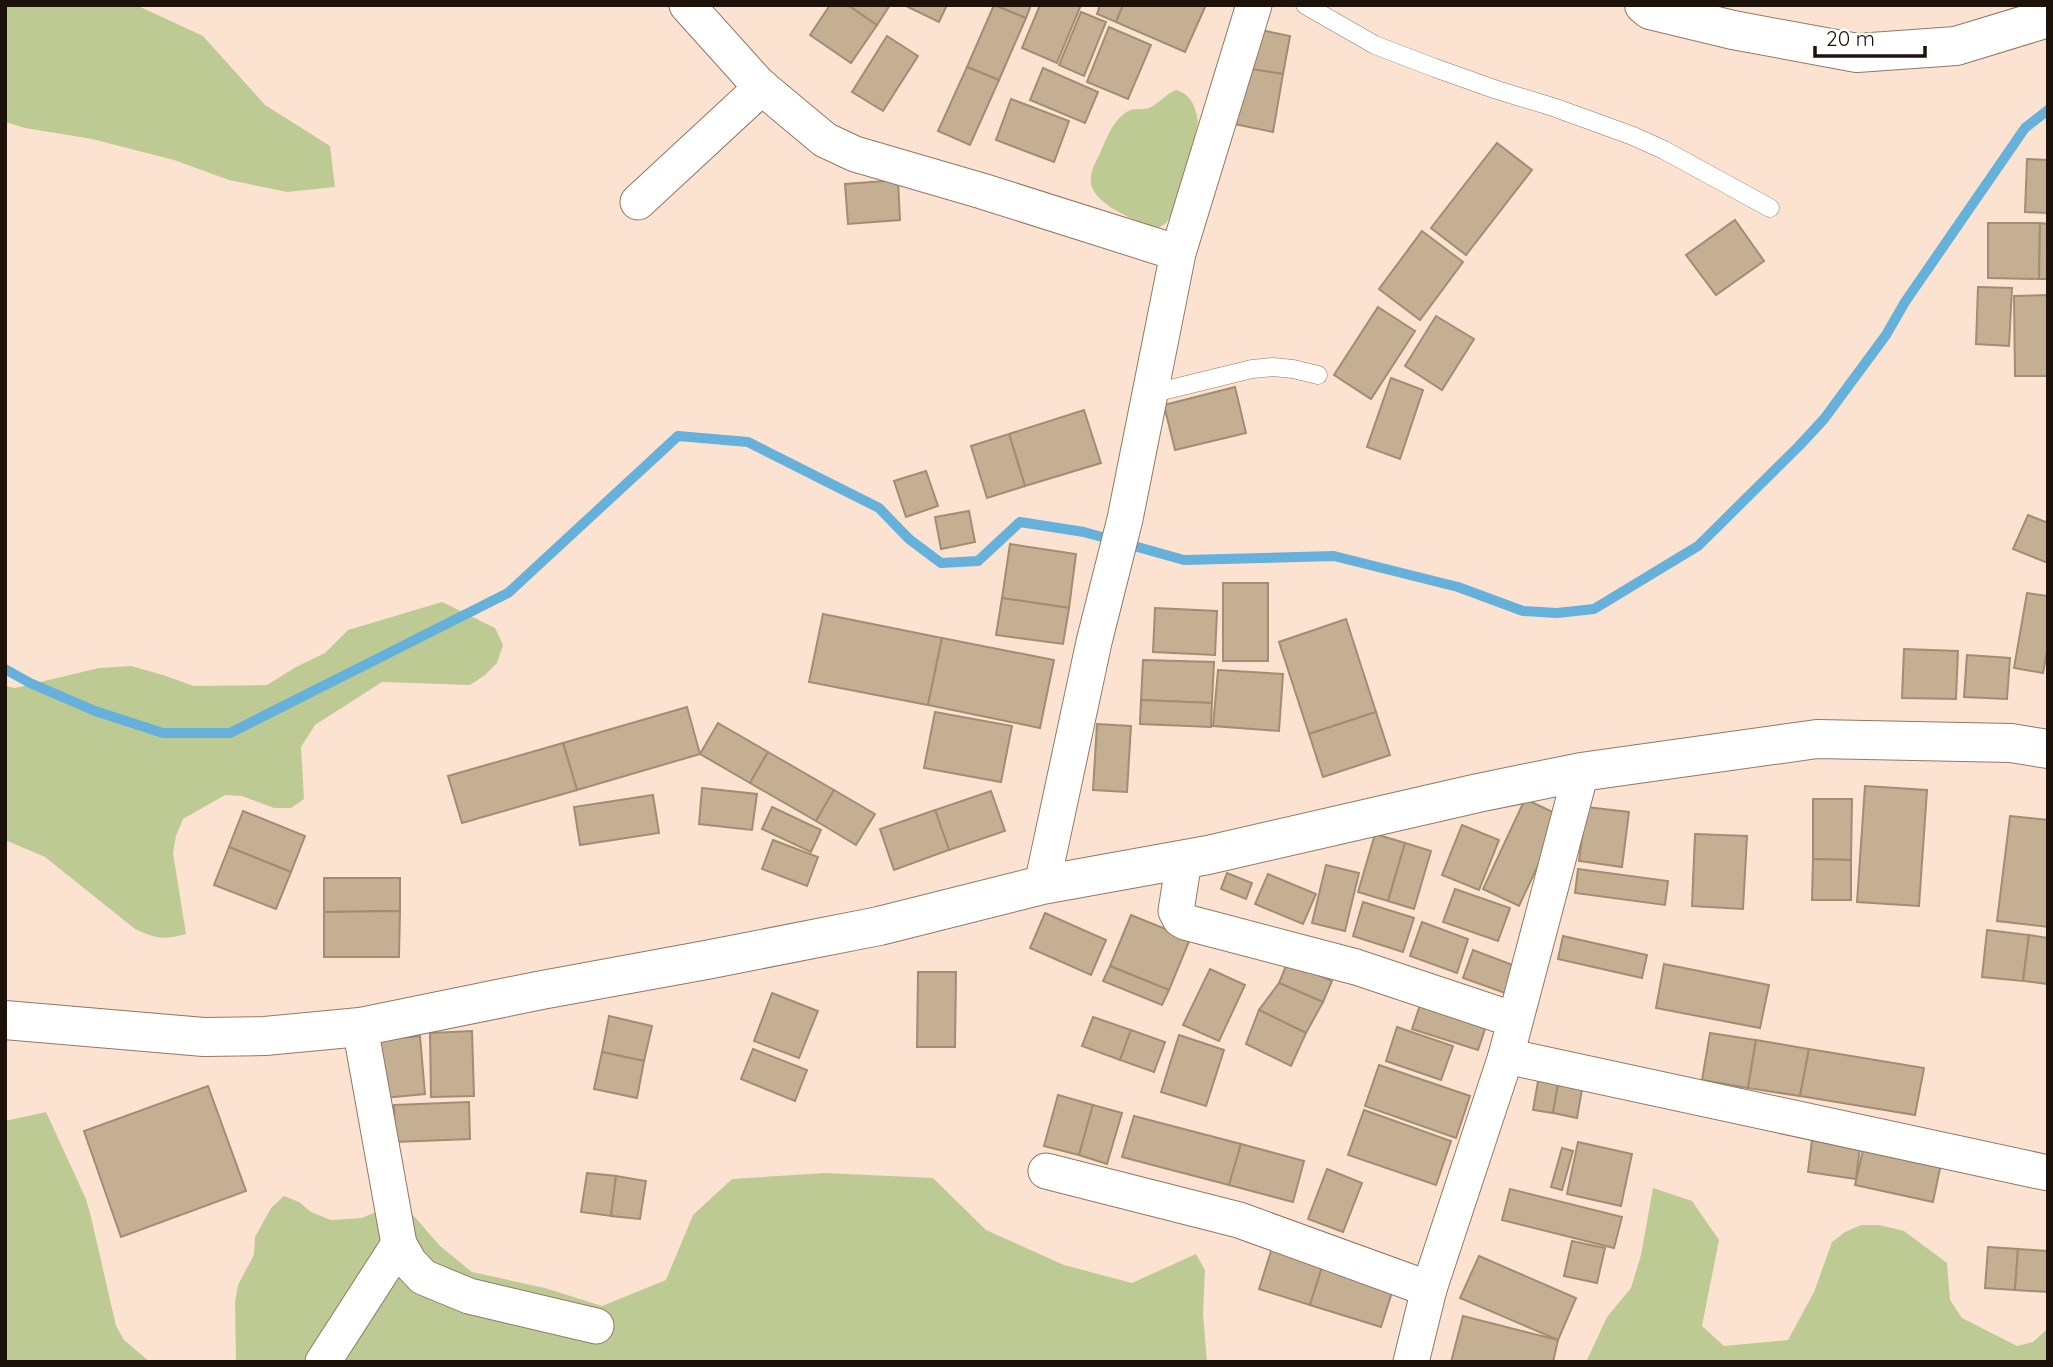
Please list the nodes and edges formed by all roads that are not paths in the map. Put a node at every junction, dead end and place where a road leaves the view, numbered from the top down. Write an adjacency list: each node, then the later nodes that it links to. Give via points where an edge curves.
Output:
1 (687, 5): 6 (street)
2 (1254, 5): 9 (street)
3 (1305, 5): 8 (lane, via 1375,45 1633,136)
4 (1644, 5): 5 (main road, via 1733,30 1857,53 1956,46)
5 (2048, 18)
6 (762, 87): 7 (street); 9 (street, via 825,139 855,154)
7 (638, 202)
8 (1770, 208)
9 (1178, 253): 11 (street)
10 (1318, 375): 11 (lane, via 1273,367 1252,369)
11 (1150, 394): 15 (street)
12 (2048, 749): 13 (main road, via 2011,743 1817,739)
13 (1581, 772): 14 (main road); 17 (street)
14 (1185, 859): 15 (main road); 17 (street, via 1176,911 1185,922 1356,967)
15 (1042, 885): 18 (main road, via 880,926)
16 (5, 1020): 18 (main road, via 204,1037)
17 (1515, 1020): 19 (street)
18 (360, 1027): 22 (street)
19 (1506, 1056): 21 (street); 23 (street)
20 (1046, 1171): 23 (street, via 1239,1220)
21 (2048, 1173)
22 (399, 1244): 24 (street, via 423,1278 469,1296); 25 (street)
23 (1429, 1289): 26 (street)
24 (596, 1326)
25 (323, 1362)
26 (1411, 1362)

